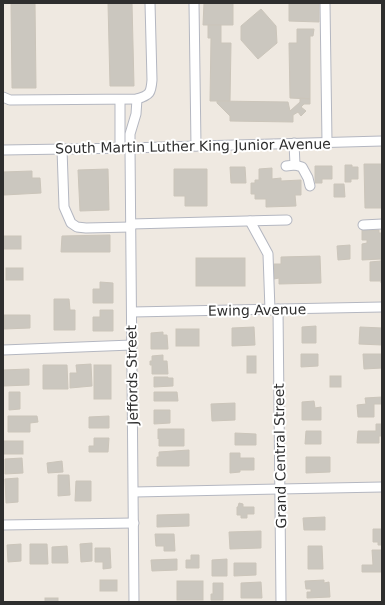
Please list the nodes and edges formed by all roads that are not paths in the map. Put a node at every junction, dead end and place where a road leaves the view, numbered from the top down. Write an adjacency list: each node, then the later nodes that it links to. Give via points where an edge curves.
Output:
1 (150, 3): 5 (street, via 151,90 145,96)
2 (194, 3): 10 (street)
3 (325, 3): 8 (street)
4 (3, 97): 6 (street, via 10,100)
5 (136, 99): 6 (street); 12 (street, Jeffords Street)
6 (120, 100): 11 (street)
7 (382, 141): 8 (street, South Martin Luther King Junior Avenue)
8 (327, 142): 9 (street, South Martin Luther King Junior Avenue)
9 (294, 143): 10 (street, South Martin Luther King Junior Avenue); 15 (street, via 290,166 302,167)
10 (196, 146): 12 (street, South Martin Luther King Junior Avenue)
11 (120, 148): 12 (street, South Martin Luther King Junior Avenue); 13 (street, South Martin Luther King Junior Avenue)
12 (130, 148): 20 (street, Jeffords Street)
13 (62, 149): 14 (street, South Martin Luther King Junior Avenue); 20 (street, via 64,207 71,222 77,227 86,228)
14 (3, 150)
15 (310, 186)
16 (287, 220): 17 (street)
17 (250, 221): 20 (street); 22 (street, Grand Central Street, via 268,254)
18 (382, 224): 19 (street)
19 (363, 225)
20 (131, 226): 23 (street, Jeffords Street)
21 (382, 306): 22 (street, Ewing Avenue)
22 (274, 309): 23 (street, Ewing Avenue); 27 (street, Grand Central Street)
23 (132, 312): 24 (street, Jeffords Street)
24 (132, 345): 25 (street); 28 (street, Jeffords Street)
25 (3, 350)
26 (382, 487): 27 (street)
27 (280, 489): 28 (street); 32 (street, Grand Central Street)
28 (134, 492): 29 (street, Jeffords Street)
29 (134, 523): 30 (street); 31 (street, Jeffords Street)
30 (3, 525)
31 (134, 602)
32 (281, 602)

